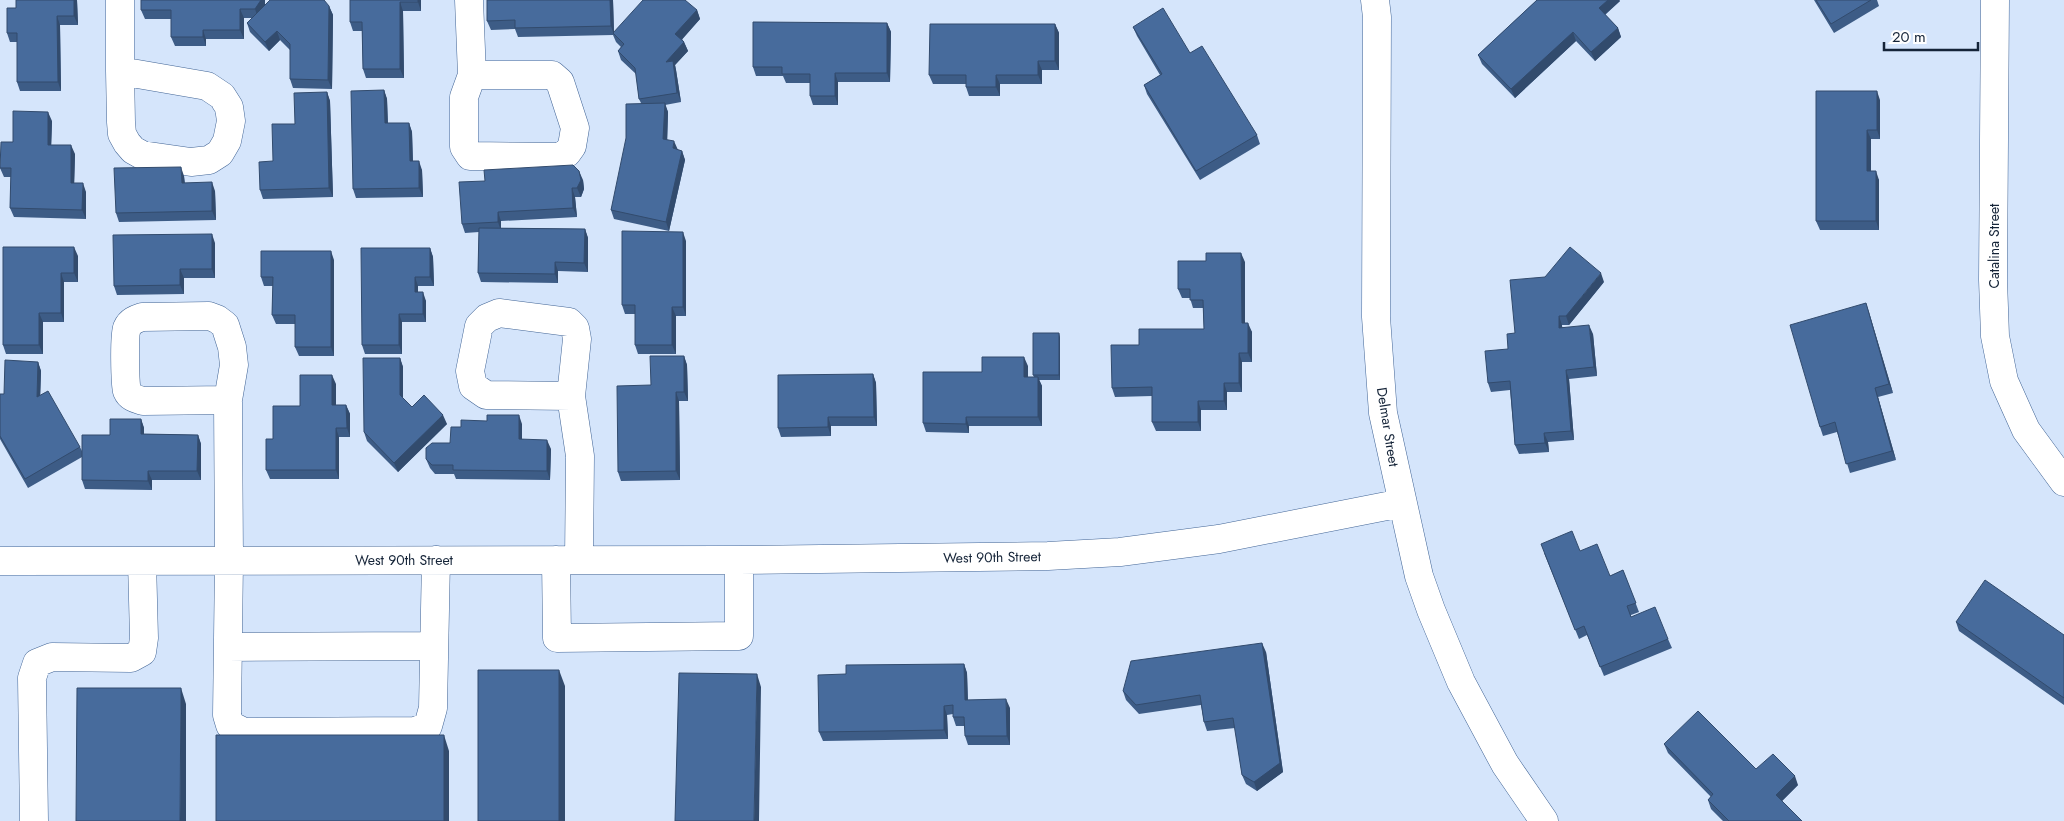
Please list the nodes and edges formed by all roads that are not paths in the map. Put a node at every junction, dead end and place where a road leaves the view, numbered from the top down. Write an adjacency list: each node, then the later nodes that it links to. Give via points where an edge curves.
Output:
1 (120, 0): 5 (street)
2 (469, 0): 6 (street)
3 (1375, 0): 10 (street, Delmar Street, via 1376,317 1383,413)
4 (1995, 0): 9 (street, Catalina Street, via 1995,336 2004,381 2026,430)
5 (120, 71)
6 (472, 75): 6 (street, via 464,97 464,147 470,156 558,158 572,146 575,128 560,82 552,76)
7 (571, 396): 12 (street, via 580,456)
8 (228, 400): 8 (street, via 234,365 225,325 209,316 142,317 132,321 127,328 125,342 127,390 133,398 143,401); 16 (street)
9 (2061, 480)
10 (1402, 503): 13 (street, West 90th Street, via 1219,539 1120,552); 20 (street, Delmar Street, via 1419,576 1462,682 1505,764)
11 (436, 560): 12 (street, West 90th Street); 16 (street, West 90th Street); 17 (street)
12 (567, 560): 13 (street, West 90th Street); 13 (street, via 557,638 739,636)
13 (739, 560)
14 (0, 561): 15 (street, West 90th Street)
15 (142, 561): 16 (street, West 90th Street); 19 (street, via 142,652 131,658 52,657 37,664 32,678)
16 (230, 561): 18 (street)
17 (434, 646): 18 (street); 18 (street, via 433,708 428,726 415,731 244,732 230,725 227,715)
18 (228, 647)
19 (34, 821)
20 (1544, 821)

